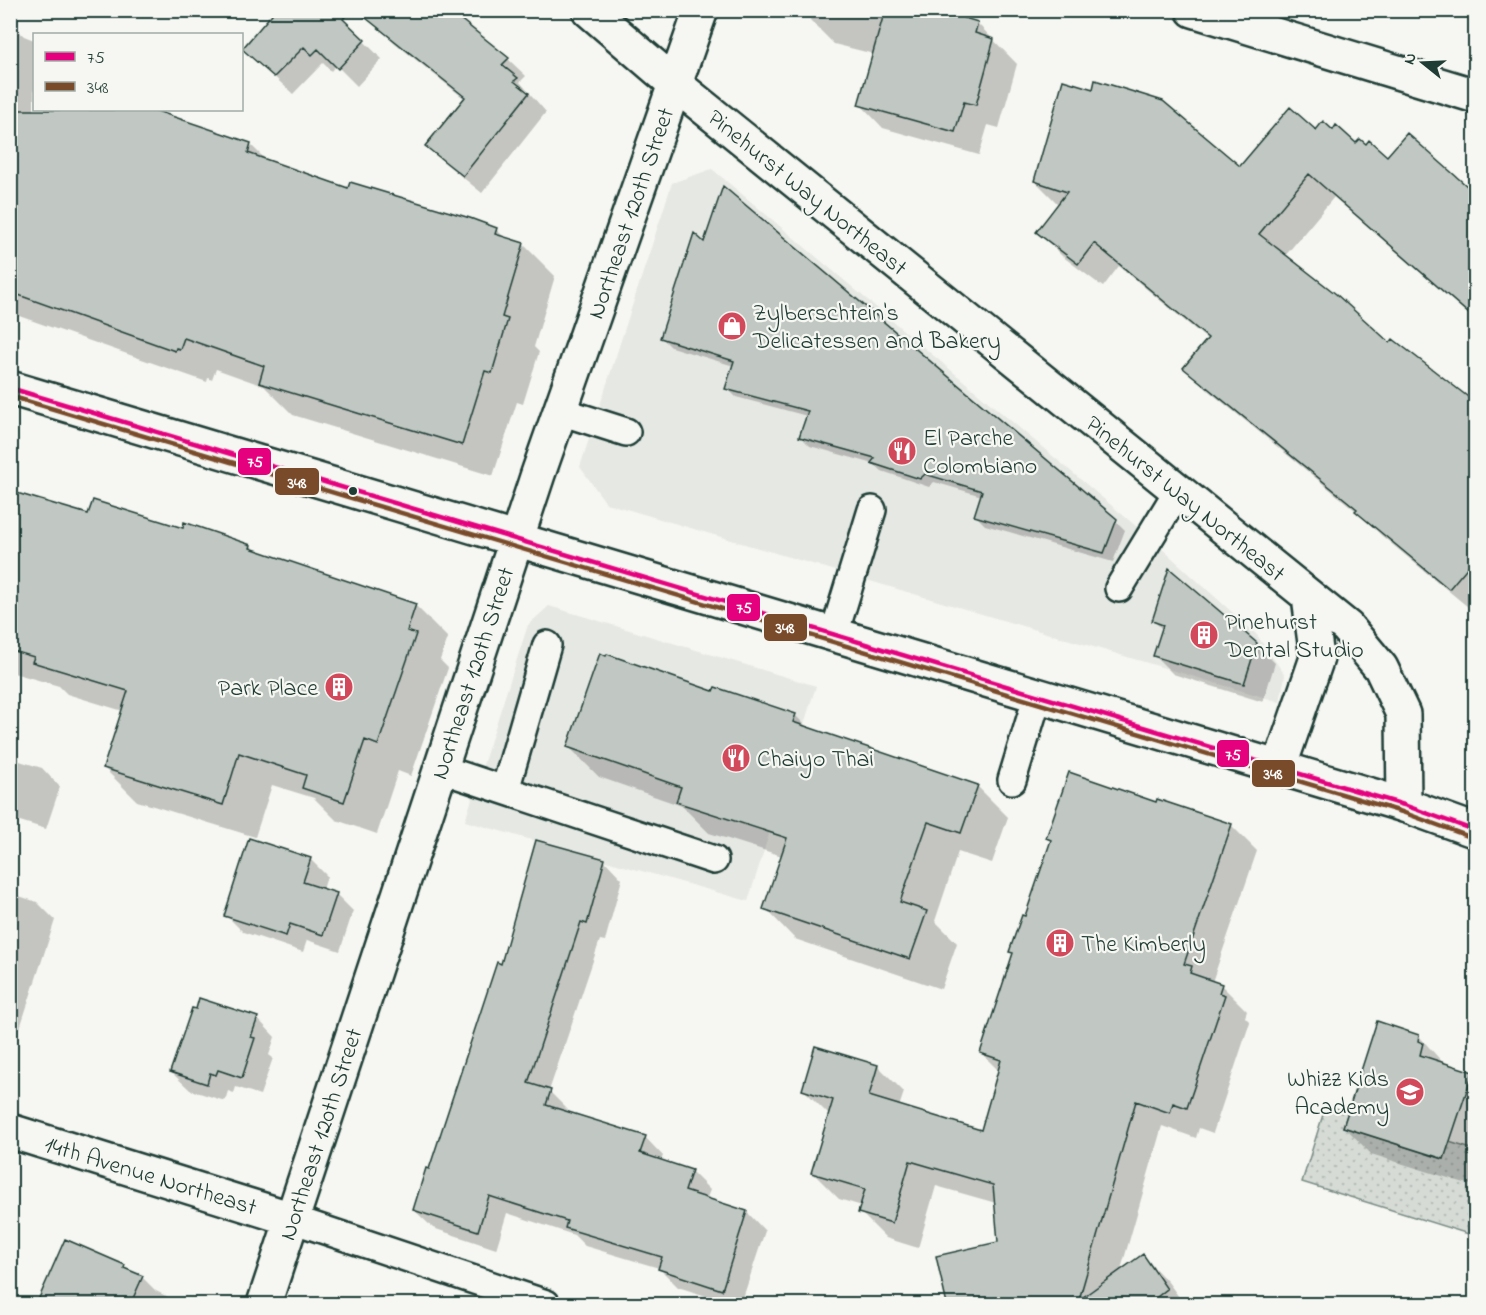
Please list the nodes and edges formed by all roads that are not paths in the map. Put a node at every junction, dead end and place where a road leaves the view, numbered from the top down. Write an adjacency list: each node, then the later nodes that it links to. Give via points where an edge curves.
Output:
1 (589, 10): 4 (street, Pinehurst Way Northeast)
2 (701, 10): 4 (street, Northeast 120th Street)
3 (1193, 10): 5 (street)
4 (675, 84): 7 (street, Northeast 120th Street); 9 (street, Pinehurst Way Northeast)
5 (1476, 96)
6 (10, 388): 11 (street)
7 (560, 411): 8 (lane); 11 (street, Northeast 120th Street)
8 (626, 432)
9 (1178, 491): 12 (lane); 13 (street, Pinehurst Way Northeast)
10 (872, 510): 14 (lane)
11 (517, 539): 14 (street); 18 (street, Northeast 120th Street)
12 (1119, 588)
13 (1309, 597): 17 (street, Pinehurst Way Northeast, via 1317,658); 21 (street, Pinehurst Way Northeast, via 1347,627 1381,668 1404,714)
14 (834, 634): 16 (street)
15 (547, 645): 20 (lane)
16 (1038, 695): 17 (street); 19 (lane)
17 (1279, 768): 21 (street)
18 (441, 769): 20 (lane); 25 (street, Northeast 120th Street)
19 (1012, 780)
20 (505, 790): 23 (lane)
21 (1404, 805): 22 (street)
22 (1476, 831)
23 (714, 860)
24 (10, 1131): 25 (street, 14th Avenue Northeast)
25 (292, 1219): 26 (street, Northeast 120th Street); 27 (lane)
26 (264, 1305)
27 (546, 1305)

